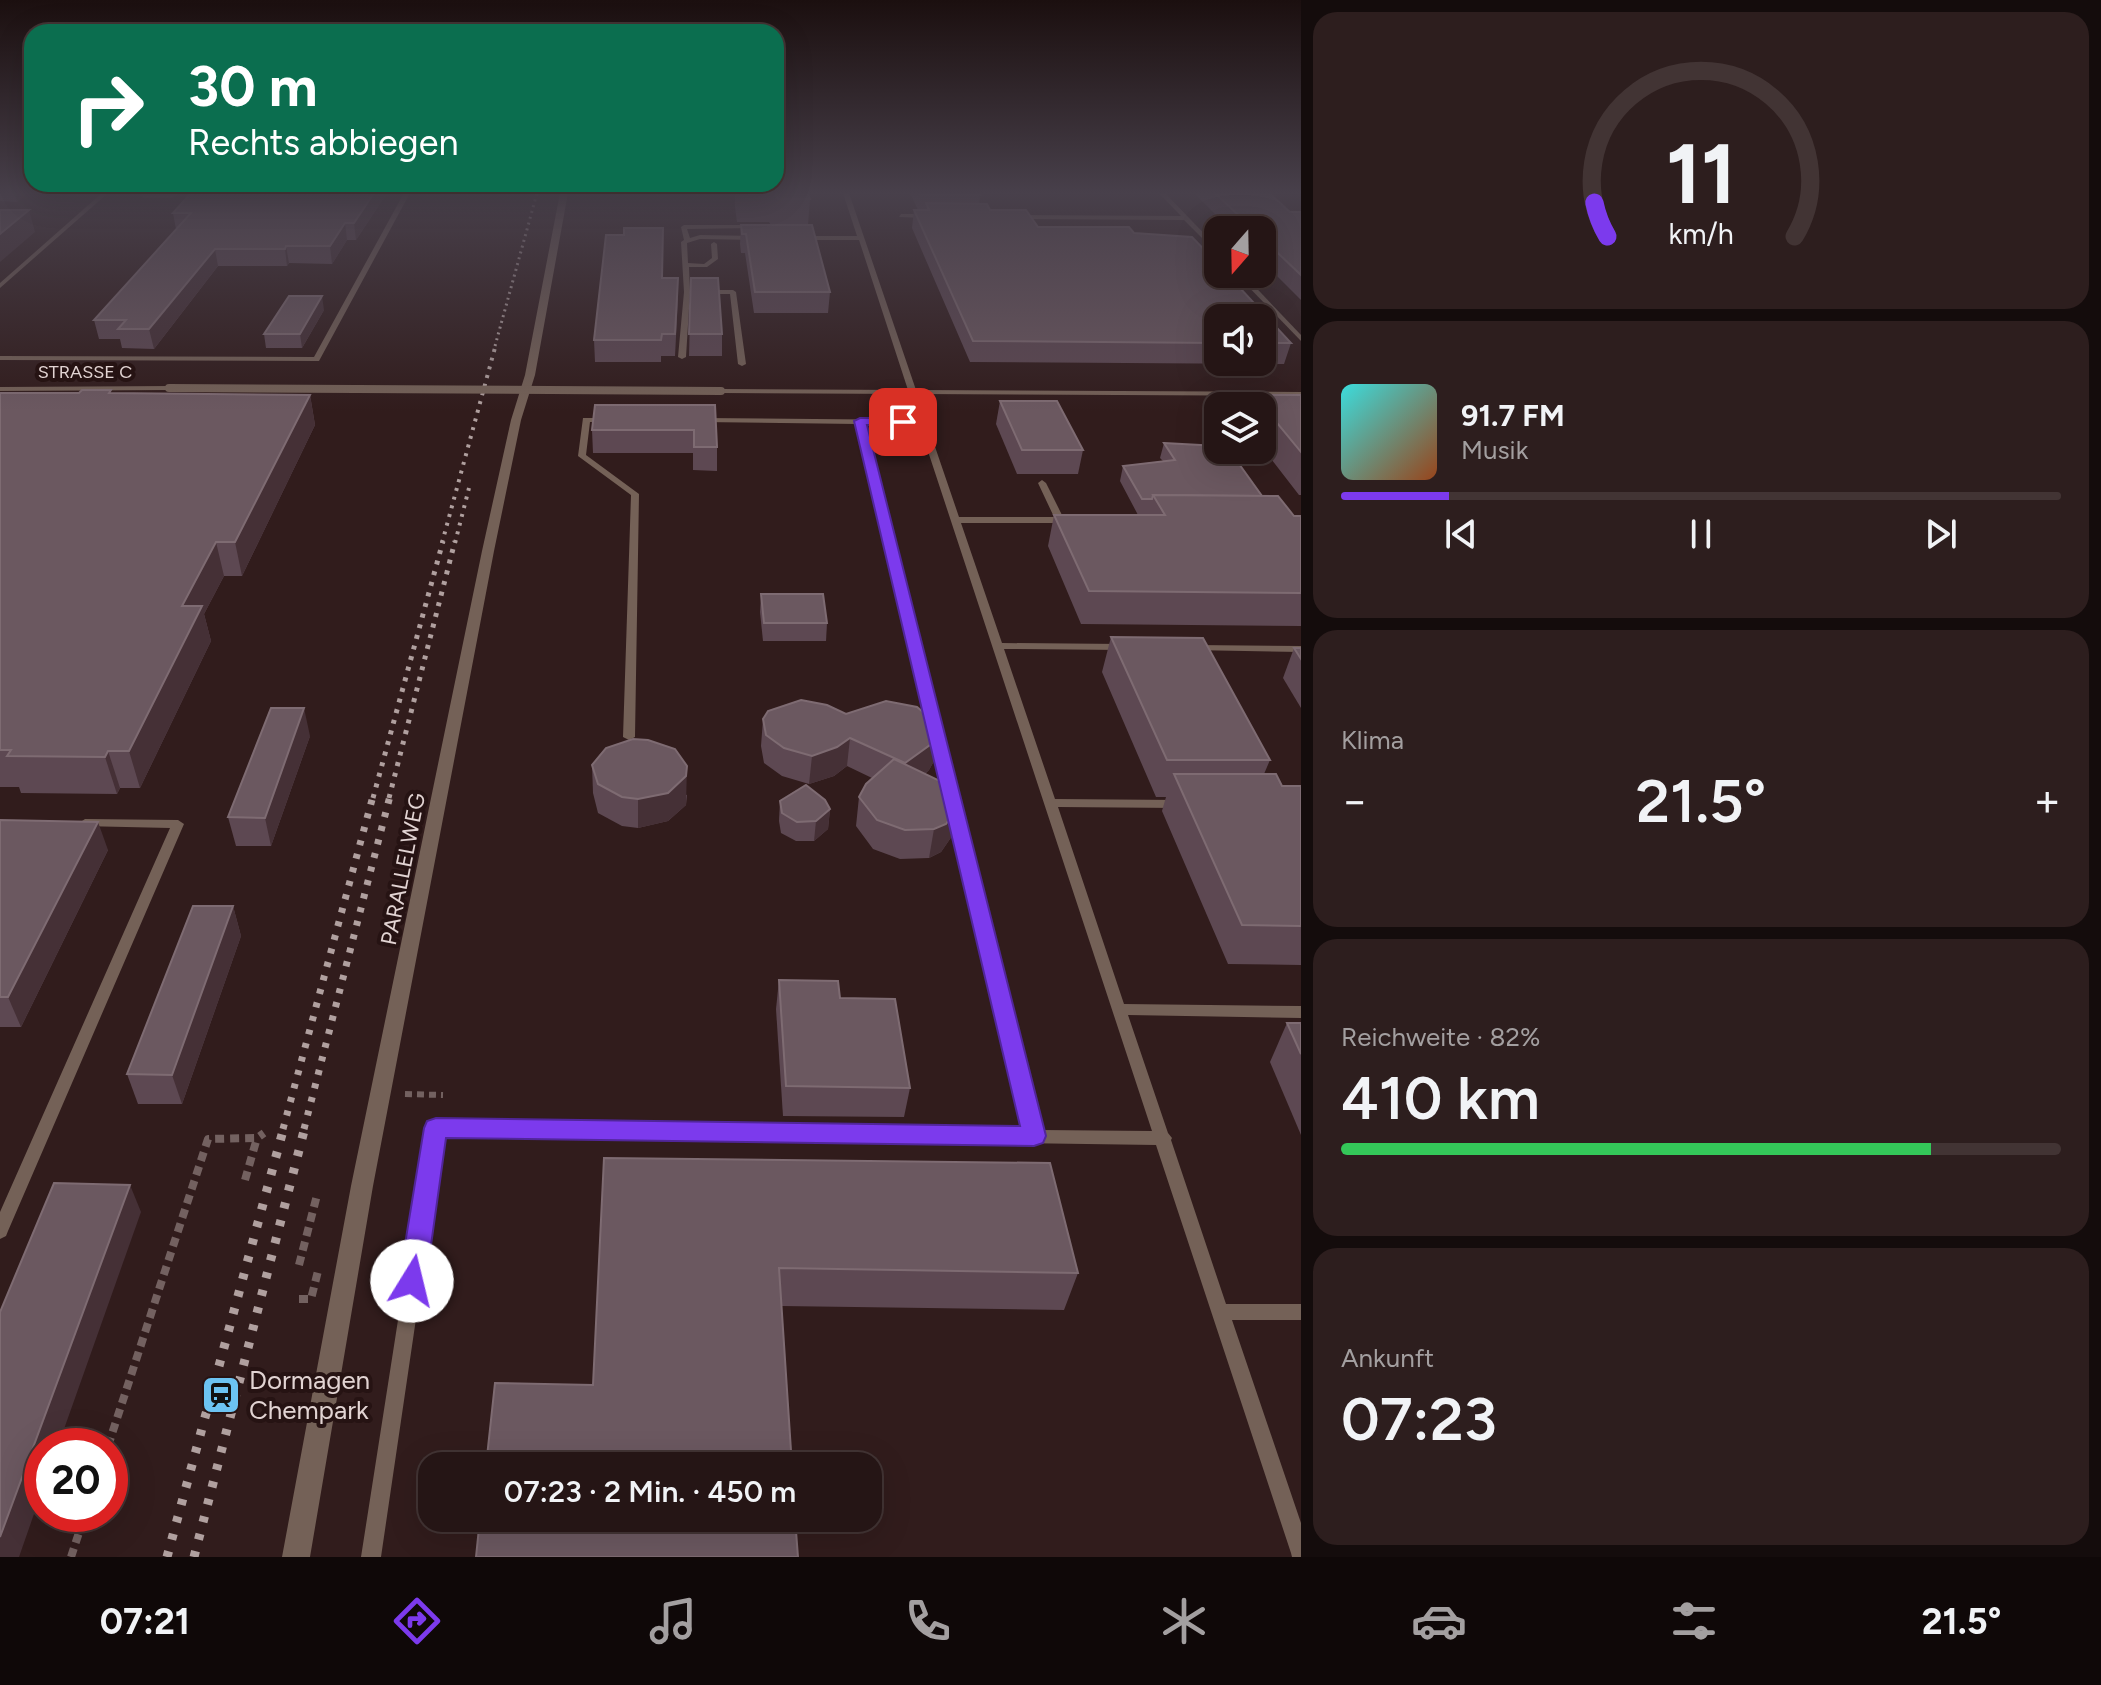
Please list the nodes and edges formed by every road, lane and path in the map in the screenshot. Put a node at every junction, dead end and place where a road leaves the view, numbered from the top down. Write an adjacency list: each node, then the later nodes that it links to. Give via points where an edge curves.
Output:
1 (686, 265): 8 (lane)
2 (23, 266): 6 (lane)
3 (367, 266): 11 (lane, via 316,359)
4 (550, 266): 48 (street, PARALLELWEG, via 362,1186)
5 (869, 266): 14 (lane)
6 (0, 286)
7 (1252, 288): 9 (lane)
8 (687, 292): 10 (lane); 12 (lane, via 733,292)
9 (1301, 339)
10 (682, 357)
11 (0, 358)
12 (742, 364)
13 (0, 389): 14 (lane, STRASSE C, bridge)
14 (913, 393): 15 (lane, STRASSE C); 19 (lane)
15 (1301, 394)
16 (617, 420): 28 (lane, via 586,420 582,456 635,494)
17 (693, 420): 18 (lane)
18 (860, 421): 19 (lane); 34 (lane)
19 (923, 422): 21 (lane)
20 (1042, 483): 22 (lane)
21 (956, 520): 22 (lane); 24 (lane)
22 (1060, 520): 23 (lane)
23 (1075, 520)
24 (998, 646): 25 (lane); 29 (lane)
25 (1142, 647)
26 (1174, 648): 27 (lane)
27 (1301, 649)
28 (629, 737)
29 (1050, 803): 30 (lane); 32 (lane)
30 (1191, 804)
31 (74, 823): 38 (lane, via 178,824)
32 (1122, 1009): 33 (lane); 35 (lane)
33 (1301, 1012)
34 (1034, 1136): 35 (lane); 49 (lane, via 436,1128)
35 (1164, 1138): 42 (lane)
36 (245, 1180): 44 (path, via 260,1136 208,1139)
37 (317, 1195): 39 (path)
38 (0, 1231)
39 (299, 1265)
40 (315, 1284): 41 (path, via 311,1299)
41 (299, 1299)
42 (1221, 1312): 43 (lane); 46 (lane)
43 (1301, 1312)
44 (114, 1428)
45 (79, 1532): 47 (path)
46 (1301, 1553)
47 (71, 1557)
48 (296, 1557)
49 (371, 1557)

